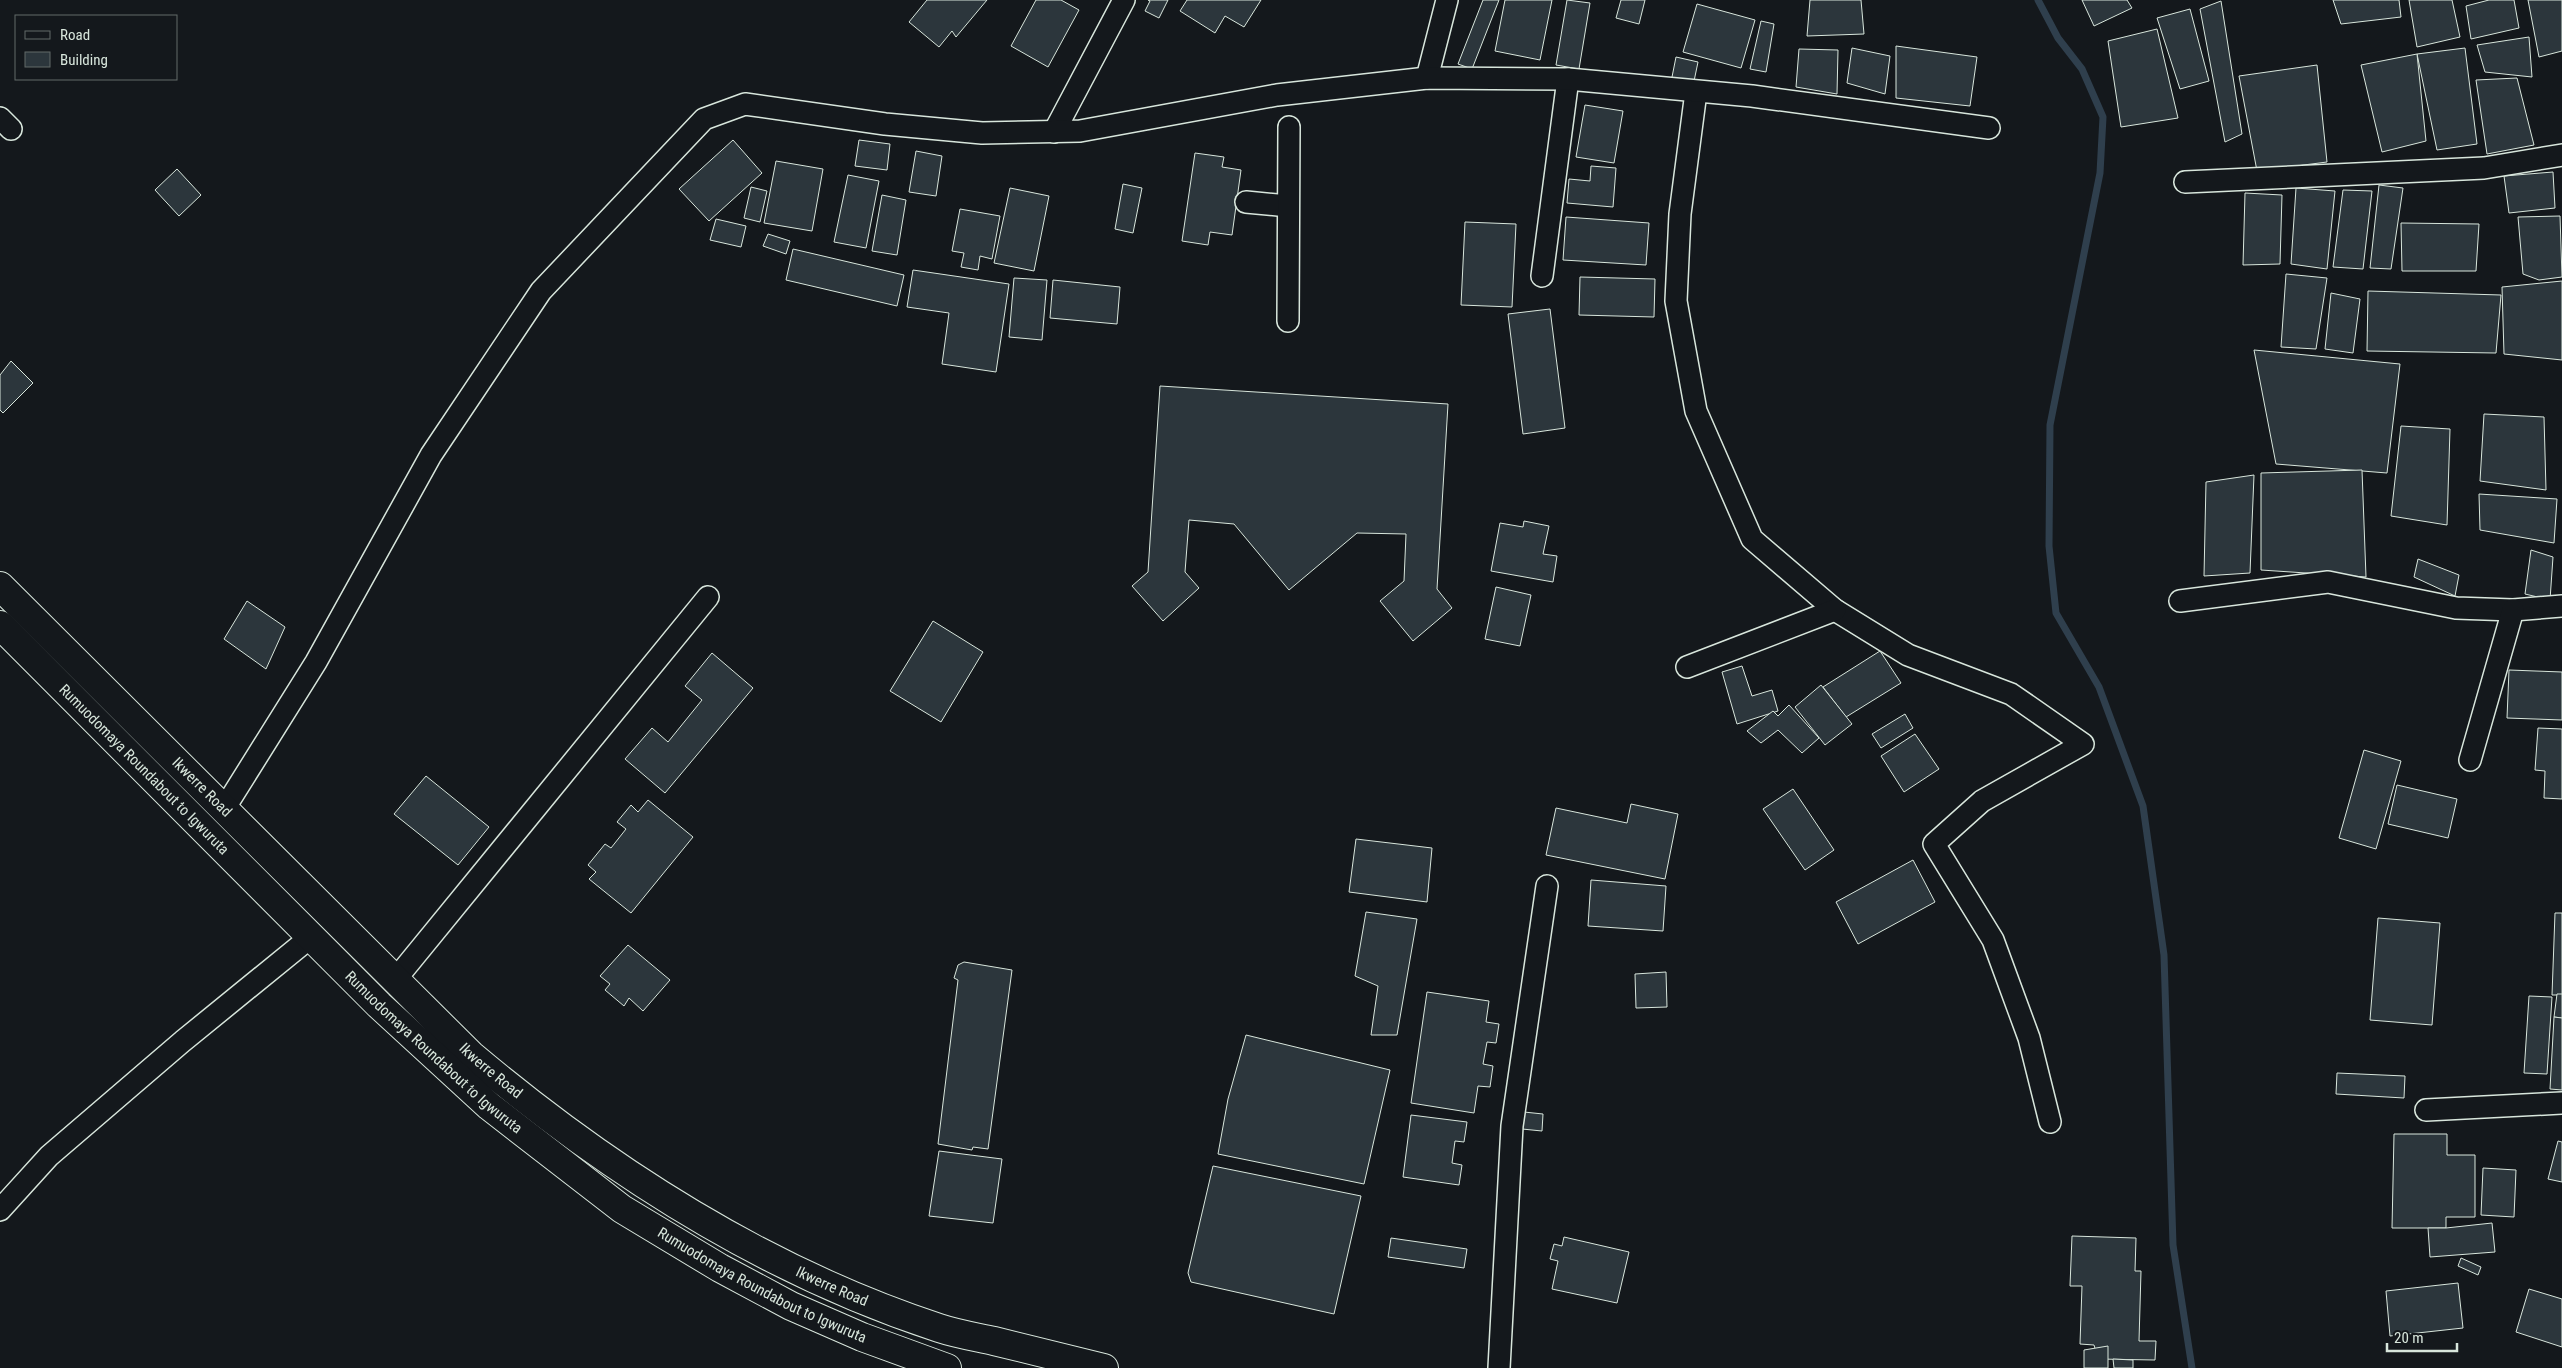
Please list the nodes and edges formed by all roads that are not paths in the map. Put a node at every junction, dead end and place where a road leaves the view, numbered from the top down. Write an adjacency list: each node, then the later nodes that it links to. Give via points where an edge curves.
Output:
1 (1124, 0): 8 (street)
2 (1448, 0): 3 (street)
3 (1427, 78): 4 (street); 8 (street, via 1277,95 1080,131)
4 (1568, 79): 5 (street); 13 (street)
5 (1696, 92): 7 (street, via 1752,96); 19 (street, via 1680,214 1676,301 1696,411 1752,539)
6 (1289, 127): 12 (street)
7 (1989, 128)
8 (1054, 132): 24 (street, via 982,134 745,104 704,119 540,292 431,455 316,662)
9 (2562, 154): 10 (street, via 2484,168)
10 (2185, 182)
11 (1246, 202): 12 (street)
12 (1288, 206): 14 (street)
13 (1542, 276)
14 (1288, 321)
15 (0, 586): 24 (main road, Ikwerre Road)
16 (708, 597): 27 (street)
17 (2180, 601): 20 (street, via 2328,582 2456,608)
18 (2562, 606): 20 (street)
19 (1835, 610): 22 (street); 30 (street, via 1908,655 2011,694 2083,744 1982,801 1934,844 1993,940 2029,1038)
20 (2513, 610): 23 (street)
21 (0, 625): 26 (main road, Rumuodomaya Roundabout to Igwuruta)
22 (1687, 667)
23 (2470, 760)
24 (224, 809): 27 (main road, Ikwerre Road)
25 (1547, 886): 34 (street, via 1512,1126)
26 (312, 936): 31 (street, via 49,1156); 32 (main road, Rumuodomaya Roundabout to Igwuruta, via 379,1005 490,1106 622,1208 720,1268 791,1306)
27 (395, 980): 33 (main road, Ikwerre Road, via 471,1055 594,1152 656,1193 774,1260 867,1301 940,1328)
28 (2562, 1103): 29 (street)
29 (2426, 1110)
30 (2050, 1122)
31 (0, 1210)
32 (946, 1368)
33 (1104, 1368)
34 (1499, 1368)

